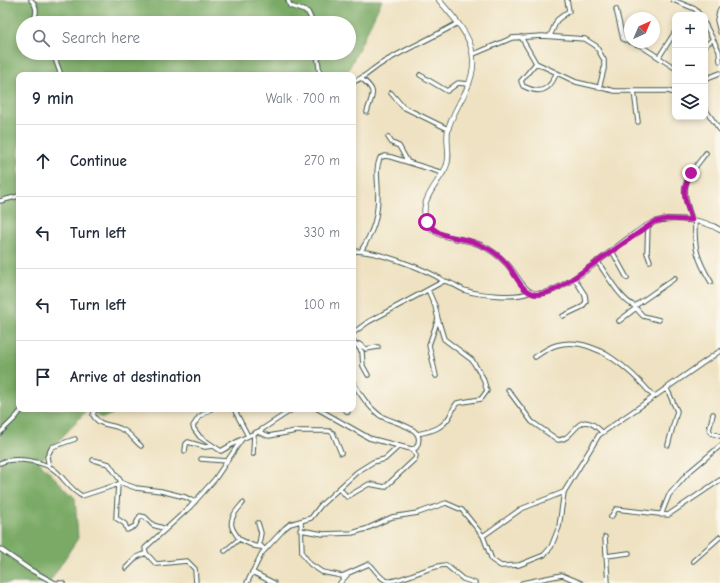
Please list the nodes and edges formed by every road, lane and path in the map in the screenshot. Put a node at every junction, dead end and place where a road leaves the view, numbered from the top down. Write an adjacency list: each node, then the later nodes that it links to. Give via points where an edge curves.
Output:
1 (31, 0): 9 (street)
2 (288, 0): 10 (street, via 290,6 308,12)
3 (439, 0): 11 (main road)
4 (567, 0): 14 (street, via 569,11 557,20)
5 (674, 0): 8 (street)
6 (616, 9): 20 (street, via 623,39)
7 (720, 10): 13 (street, via 717,20)
8 (698, 12)
9 (36, 16)
10 (310, 16)
11 (458, 23): 19 (main road); 32 (street, via 380,65)
12 (708, 30): 17 (street)
13 (720, 32)
14 (550, 36): 15 (street); 35 (street, via 586,39 592,42 605,65)
15 (521, 37): 19 (street, via 504,40); 24 (street)
16 (672, 37): 20 (street)
17 (713, 39): 18 (street); 23 (street, via 719,50)
18 (708, 43)
19 (474, 54): 34 (main road)
20 (659, 57): 25 (street)
21 (56, 60): 26 (street)
22 (318, 60): 27 (street)
23 (720, 61)
24 (536, 63): 30 (street); 30 (street, via 521,81 523,86 533,90 546,88 551,85)
25 (672, 66)
26 (60, 72)
27 (320, 72)
28 (720, 73): 31 (street)
29 (420, 74): 34 (street, via 446,91 458,83)
30 (556, 74): 35 (street)
31 (708, 78)
32 (362, 79): 33 (street); 39 (street, via 373,90)
33 (356, 81)
34 (469, 84): 42 (main road)
35 (599, 88): 36 (street)
36 (634, 91): 38 (street); 41 (street)
37 (391, 93): 42 (street, via 403,107)
38 (672, 93)
39 (367, 112)
40 (708, 113): 43 (street)
41 (638, 122)
42 (448, 129): 47 (main road, via 448,163)
43 (720, 130)
44 (388, 137): 46 (street, via 392,143 399,146)
45 (706, 153): 50 (street, via 684,185 684,198)
46 (408, 162): 47 (street); 54 (street, via 385,156 380,158 377,170 376,220 371,235)
47 (443, 172): 64 (main road, via 426,202 427,222 435,232 473,242 496,254 507,263 521,284)
48 (16, 197): 49 (street)
49 (0, 201)
50 (694, 221): 51 (main road, via 667,219); 52 (main road); 62 (street, via 698,258)
51 (648, 226): 55 (main road); 57 (street, via 647,253)
52 (720, 230)
53 (356, 251): 54 (street)
54 (361, 251): 61 (street, via 412,266)
55 (612, 251): 56 (main road); 59 (street)
56 (598, 261): 58 (main road); 65 (street, via 612,283)
57 (650, 261)
58 (574, 278): 64 (main road, via 541,294); 66 (street, via 585,295 586,302 582,307)
59 (627, 278)
60 (675, 278): 65 (street)
61 (444, 281): 63 (street); 64 (street, via 464,290 481,293 520,296)
62 (711, 282)
63 (428, 290): 67 (street); 70 (street)
64 (530, 292)
65 (635, 307): 68 (street, via 643,316); 69 (street)
66 (563, 316)
67 (438, 319): 77 (street, via 429,345); 93 (street, via 444,339 472,360 483,378 487,391 481,399 457,403 445,423 437,430)
68 (660, 320)
69 (619, 321)
70 (356, 331)
71 (356, 342): 73 (street, via 366,349)
72 (356, 344): 76 (street, via 362,352 363,366)
73 (378, 347)
74 (720, 351): 79 (street)
75 (535, 357): 81 (street, via 549,347 566,343 600,350 620,364)
76 (368, 375)
77 (436, 376)
78 (356, 386): 93 (street, via 379,416 409,426)
79 (667, 389): 81 (street); 98 (street, via 677,411)
80 (508, 390): 90 (street, via 532,422 558,440 585,422 594,424)
81 (654, 397): 90 (street)
82 (20, 412): 91 (street)
83 (94, 412): 99 (street, via 95,418 106,426 121,428)
84 (206, 412): 100 (street, via 199,417 193,428)
85 (236, 412): 94 (street)
86 (289, 412): 89 (street)
87 (323, 412): 102 (street, via 369,438)
88 (713, 414): 95 (street, via 710,432)
89 (258, 432): 92 (street); 105 (street, via 269,436 296,431 329,431 333,433)
90 (602, 432): 116 (street)
91 (0, 433)
92 (254, 434): 94 (street); 106 (street)
93 (417, 434): 103 (street, via 417,446)
94 (248, 436): 97 (street)
95 (720, 436)
96 (75, 439): 111 (street, via 52,447 47,457)
97 (241, 440): 100 (street, via 222,451); 109 (street)
98 (668, 445)
99 (142, 446)
100 (213, 446): 104 (street, via 205,447 188,442)
101 (720, 446): 119 (street, via 689,472 670,495)
102 (398, 447): 103 (street); 115 (street, via 385,459 361,469)
103 (414, 448): 115 (street, via 415,459 384,487 369,484 346,497)
104 (185, 451)
105 (341, 453)
106 (253, 454)
107 (201, 459): 109 (street)
108 (93, 460): 113 (street, via 111,465)
109 (227, 460): 117 (street)
110 (0, 463): 111 (street, via 20,458)
111 (49, 467): 114 (street, via 82,496)
112 (720, 480): 119 (street, via 672,513)
113 (122, 483): 114 (street); 117 (street, via 185,497)
114 (118, 484): 123 (street, via 116,518 125,524 127,530 135,526 139,516 143,516 152,524)
115 (340, 489): 121 (street, via 321,505 311,518)
116 (564, 492): 125 (street, via 521,509); 125 (street, via 559,527 551,547 544,555 522,564 501,566 492,560)
117 (195, 502): 123 (street)
118 (243, 503): 128 (street, via 233,516 232,523)
119 (661, 515): 120 (street, via 619,508)
120 (610, 517)
121 (300, 522): 124 (street); 131 (street, via 287,526)
122 (258, 523): 129 (street, via 261,533)
123 (166, 528): 133 (street, via 147,546 144,551)
124 (300, 530): 125 (street, via 323,534 354,533 392,517 418,513 446,503 458,508); 140 (street, via 302,550 307,560 322,572)
125 (483, 536)
126 (605, 537): 135 (street)
127 (720, 537): 136 (street)
128 (238, 539): 129 (street); 132 (street)
129 (260, 547): 131 (street)
130 (0, 549): 142 (street, via 28,569)
131 (265, 550): 138 (street)
132 (225, 551)
133 (146, 553): 137 (street, via 137,557); 144 (street, via 156,564 187,561 195,568)
134 (629, 553): 135 (street)
135 (606, 556): 150 (street)
136 (693, 561)
137 (126, 568)
138 (252, 572): 145 (street); 146 (street)
139 (349, 574): 140 (street); 141 (street); 147 (street, via 369,564 383,578 391,581 446,565 463,578)
140 (339, 576): 141 (street)
141 (340, 582)
142 (55, 583): 143 (street)
143 (63, 583)
144 (196, 583)
145 (247, 583)
146 (274, 583)
147 (475, 583)
148 (522, 583): 149 (street, via 562,575)
149 (581, 583)
150 (608, 583)

